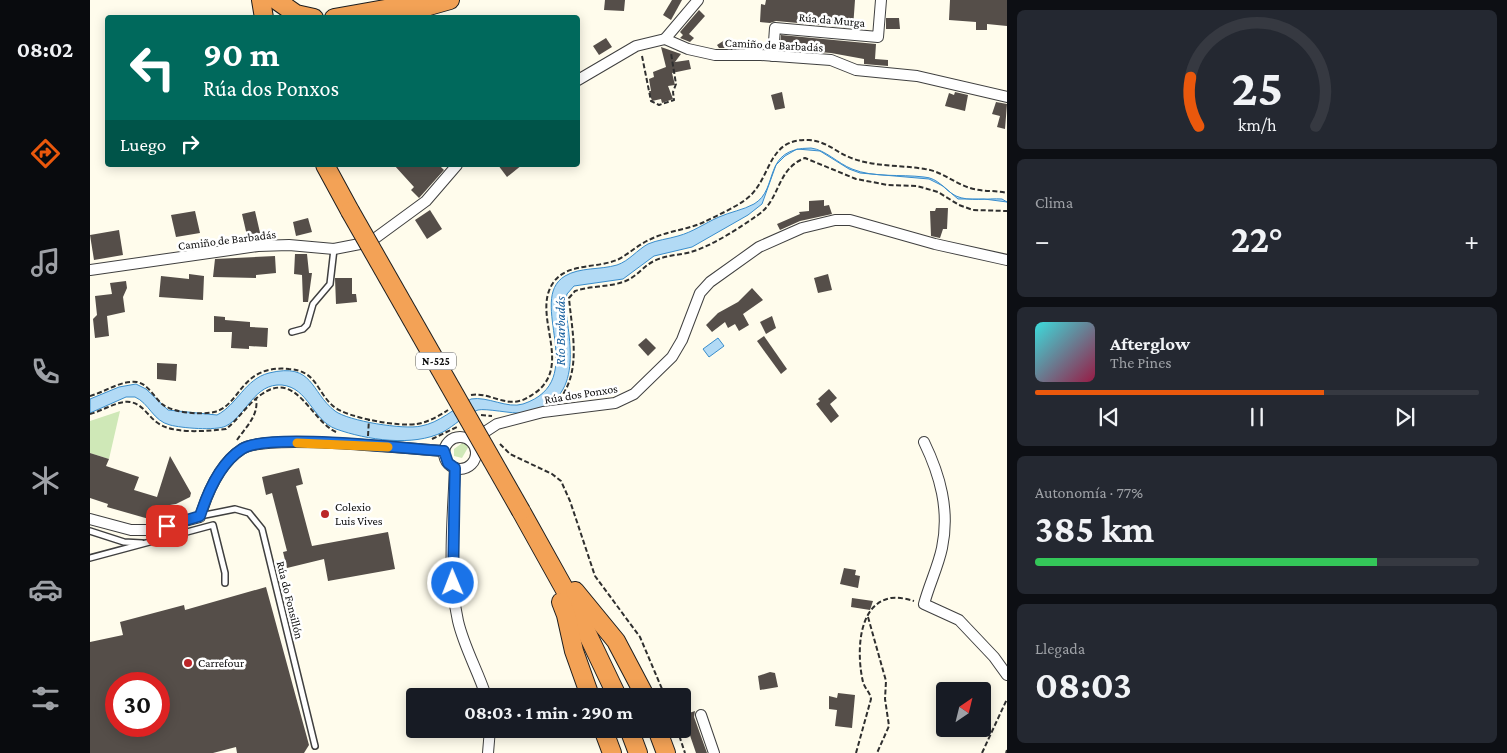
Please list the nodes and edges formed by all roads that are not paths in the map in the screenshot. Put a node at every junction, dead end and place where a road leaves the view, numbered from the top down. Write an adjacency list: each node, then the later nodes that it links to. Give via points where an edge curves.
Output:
1 (261, 0): 7 (highway)
2 (276, 0): 8 (highway)
3 (450, 0): 6 (highway)
4 (698, 0): 11 (street)
5 (881, 0): 12 (street, Rúa da Murga, via 878,37 775,28)
6 (428, 3): 9 (highway); 10 (highway)
7 (264, 15)
8 (300, 15)
9 (351, 15)
10 (388, 15)
11 (668, 41): 12 (street, Camiño de Barbadás, via 715,54); 13 (street, Camiño de Barbadás, via 640,45)
12 (773, 56): 14 (street, Camiño de Barbadás, via 831,60 856,70 916,76)
13 (580, 79)
14 (1007, 97)
15 (326, 167): 29 (highway, N-525, bridge)
16 (456, 167): 17 (street, Camiño de Barbadás, via 426,200 381,235 370,242)
17 (334, 249): 19 (street, Camiño de Barbadás, via 258,246); 20 (lane, via 330,284 313,304 307,325)
18 (1007, 260): 21 (street, Rúa dos Ponxos, via 850,220 802,228 759,247 710,282 698,298 672,357 634,394 615,402 543,412 489,428)
19 (90, 270)
20 (292, 332)
21 (471, 441): 23 (street, via 462,437 452,438); 24 (street, via 476,451 473,461 465,468)
22 (924, 442): 32 (street, via 941,482 944,519 942,546 924,604 960,620)
23 (444, 451): 24 (street, via 448,463); 25 (street, via 266,442 242,448 207,494)
24 (455, 468): 33 (street, via 452,568 455,602)
25 (200, 516): 26 (street, via 150,530 131,530); 42 (lane, Rúa do Fonsillón, via 234,509 249,513 262,529)
26 (90, 519)
27 (90, 531): 28 (lane, via 124,542)
28 (148, 543): 30 (lane); 31 (lane, via 213,525)
29 (539, 543): 34 (highway, via 566,615); 35 (highway, N-525); 36 (highway, via 616,641)
30 (90, 558)
31 (225, 583)
32 (1007, 675)
33 (483, 688)
34 (587, 688)
35 (613, 688)
36 (641, 688)
37 (700, 714): 47 (street)
38 (489, 738): 43 (street)
39 (606, 738): 44 (highway)
40 (632, 738): 45 (highway)
41 (660, 738): 46 (highway)
42 (315, 746)
43 (488, 753)
44 (612, 753)
45 (638, 753)
46 (666, 753)
47 (714, 753)

